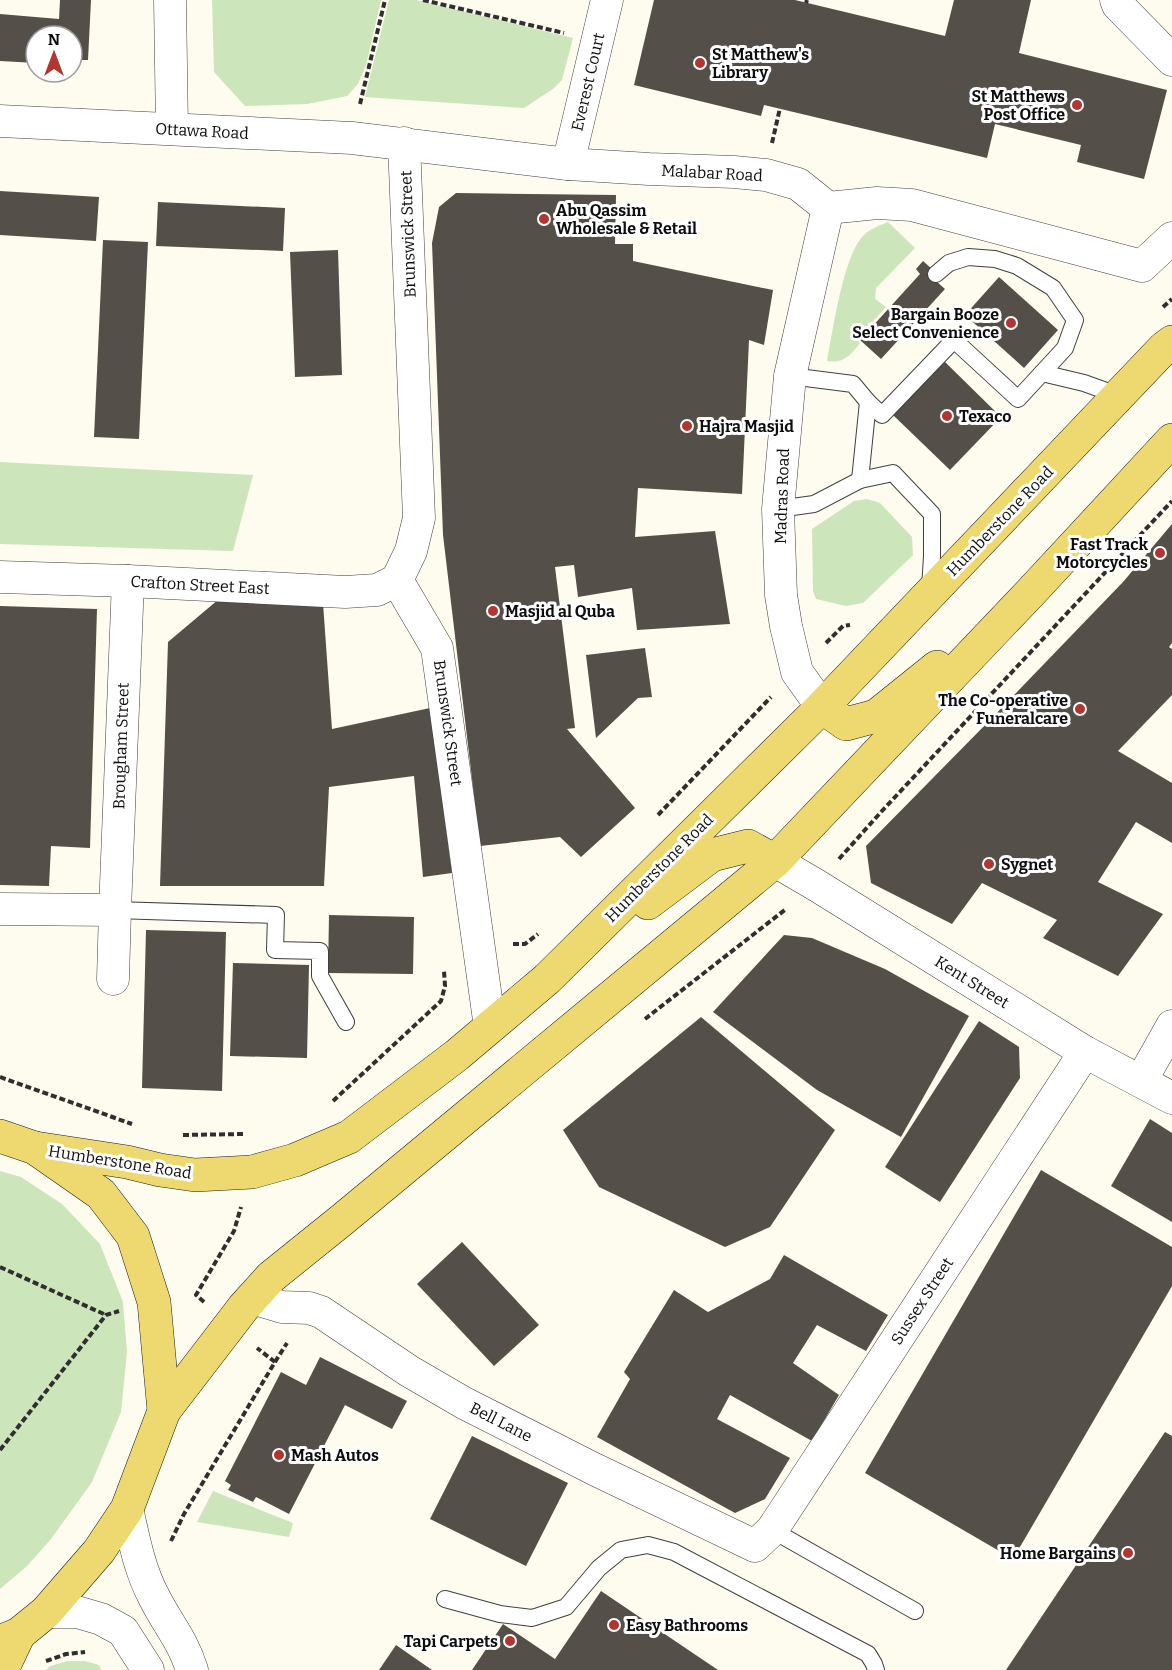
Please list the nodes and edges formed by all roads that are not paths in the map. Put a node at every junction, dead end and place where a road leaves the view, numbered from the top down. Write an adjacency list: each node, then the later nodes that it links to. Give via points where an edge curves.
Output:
1 (170, 0): 6 (street)
2 (608, 0): 8 (street, Everest Court)
3 (1116, 0): 4 (street)
4 (1172, 60)
5 (0, 121): 6 (street, Ottawa Road)
6 (172, 129): 7 (street, Ottawa Road)
7 (404, 143): 8 (street, Malabar Road); 21 (street, Brunswick Street, via 419,518 411,551)
8 (568, 164): 9 (street, Malabar Road, via 766,175 798,184)
9 (828, 208): 10 (street, via 877,203 912,205 1142,266); 14 (street, Madras Road)
10 (1172, 238)
11 (936, 274): 13 (lane, via 949,262 968,257 995,259 1017,266 1053,288 1075,320 1065,348)
12 (1164, 335): 15 (main road, Humberstone Road)
13 (1042, 373): 15 (lane); 16 (lane, via 1018,399 954,340 882,415)
14 (790, 376): 16 (lane, via 853,384); 19 (street, Madras Road)
15 (1120, 396): 24 (main road, Humberstone Road)
16 (868, 402): 18 (lane)
17 (1172, 440): 23 (main road)
18 (860, 480): 19 (lane, via 814,504); 24 (lane, via 893,473 932,514)
19 (778, 509): 25 (street, Madras Road, via 786,626 797,672)
20 (0, 577): 22 (street, Crafton Street East)
21 (398, 580): 22 (street, Crafton Street East, via 377,590 345,592); 33 (street, Brunswick Street, via 437,648)
22 (128, 582): 28 (street, Brougham Street)
23 (1032, 591): 25 (main road, via 876,716 846,724); 26 (main road)
24 (929, 595): 25 (main road, Humberstone Road)
25 (822, 707): 29 (main road, Humberstone Road)
26 (775, 861): 29 (main road, via 748,846 712,855); 34 (street, Kent Street); 39 (main road, via 271,1277)
27 (0, 909): 28 (street)
28 (114, 910): 30 (street, Brougham Street); 31 (lane, via 276,915 275,950 320,951 320,976)
29 (546, 979): 33 (main road, Humberstone Road)
30 (113, 980)
31 (346, 1022)
32 (1172, 1026): 35 (street)
33 (490, 1027): 38 (main road, Humberstone Road, via 349,1137 295,1160 252,1172 195,1175)
34 (1085, 1052): 35 (street, Kent Street); 42 (street, Sussex Street)
35 (1141, 1081): 36 (street, Kent Street)
36 (1172, 1098)
37 (0, 1136): 38 (main road)
38 (35, 1148): 40 (main road, via 101,1194 133,1236 154,1302)
39 (252, 1298): 40 (main road); 42 (street, Bell Lane, via 321,1312 464,1403 604,1474)
40 (164, 1411): 41 (main road)
41 (127, 1509): 45 (main road, via 99,1551); 49 (street, via 140,1567 187,1653)
42 (763, 1538): 44 (lane)
43 (445, 1599): 50 (lane, via 532,1618 566,1607 599,1568 621,1550 648,1545 674,1552 868,1654)
44 (915, 1611)
45 (46, 1612): 46 (main road); 48 (street, via 77,1612 123,1631)
46 (10, 1638): 47 (main road)
47 (2, 1670)
48 (148, 1670)
49 (192, 1670)
50 (876, 1670)

